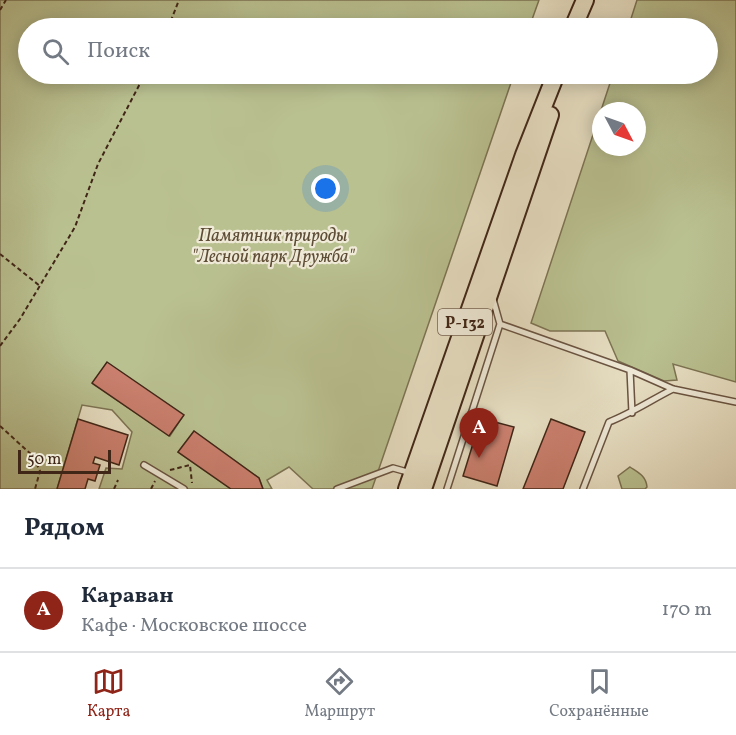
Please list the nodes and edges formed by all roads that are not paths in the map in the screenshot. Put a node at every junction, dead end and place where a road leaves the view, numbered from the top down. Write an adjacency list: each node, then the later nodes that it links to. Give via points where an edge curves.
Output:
1 (584, 2): 2 (highway)
2 (578, 18)
3 (553, 84): 5 (highway, Р-132)
4 (558, 84): 5 (highway, Р-132)
5 (530, 157): 6 (highway, Р-132); 13 (highway, Р-132)
6 (491, 292): 7 (lane); 16 (highway, Р-132)
7 (500, 324): 8 (lane); 17 (lane)
8 (630, 370): 9 (lane); 11 (lane)
9 (673, 389): 10 (lane); 11 (lane, via 638,406)
10 (736, 402)
11 (632, 413): 18 (lane, via 609,422)
12 (144, 465): 14 (lane)
13 (410, 481): 15 (lane, via 393,468)
14 (184, 489)
15 (337, 489)
16 (423, 489)
17 (447, 489)
18 (584, 489)

